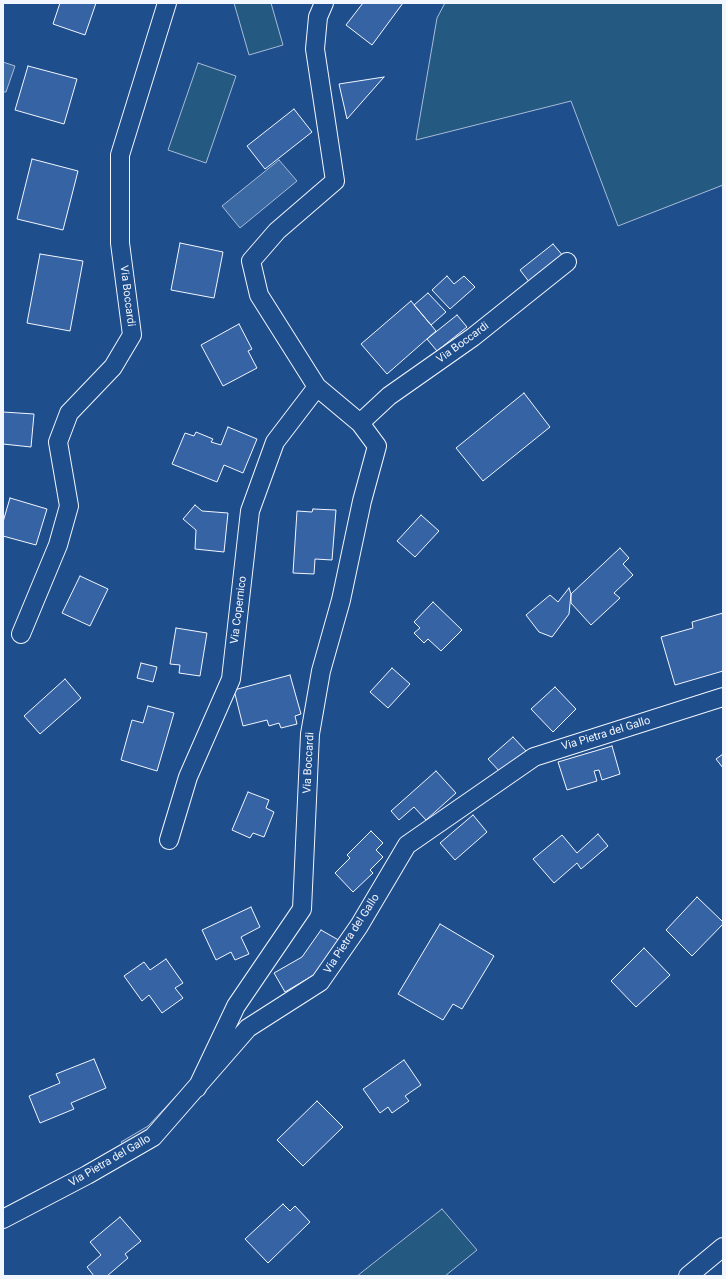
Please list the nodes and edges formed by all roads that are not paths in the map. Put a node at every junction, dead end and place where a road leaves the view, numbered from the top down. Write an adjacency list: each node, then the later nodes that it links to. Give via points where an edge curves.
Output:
1 (167, 3): 6 (street, Via Boccardi, via 120,155 120,243 132,334 113,367 69,413 58,442 69,506 58,545)
2 (324, 3): 4 (street, Via Boccardi, via 318,17 315,49 335,181 277,231 251,261 259,295)
3 (567, 262): 5 (street, Via Boccardi, via 473,337 388,396)
4 (317, 387): 5 (street, Via Boccardi); 8 (street, Via Copernico, via 274,442 250,511 231,679 188,777)
5 (360, 423): 9 (street, Via Boccardi, via 377,446 362,501 341,600 321,671 310,734 302,909 236,1006)
6 (21, 634)
7 (723, 698): 9 (street, Via Pietra del Gallo, via 534,757 407,845 360,926 320,982 248,1028)
8 (168, 840)
9 (197, 1088): 10 (street, Via Pietra del Gallo, via 153,1136 87,1175)
10 (3, 1219)
11 (723, 1247): 12 (street)
12 (688, 1276)

